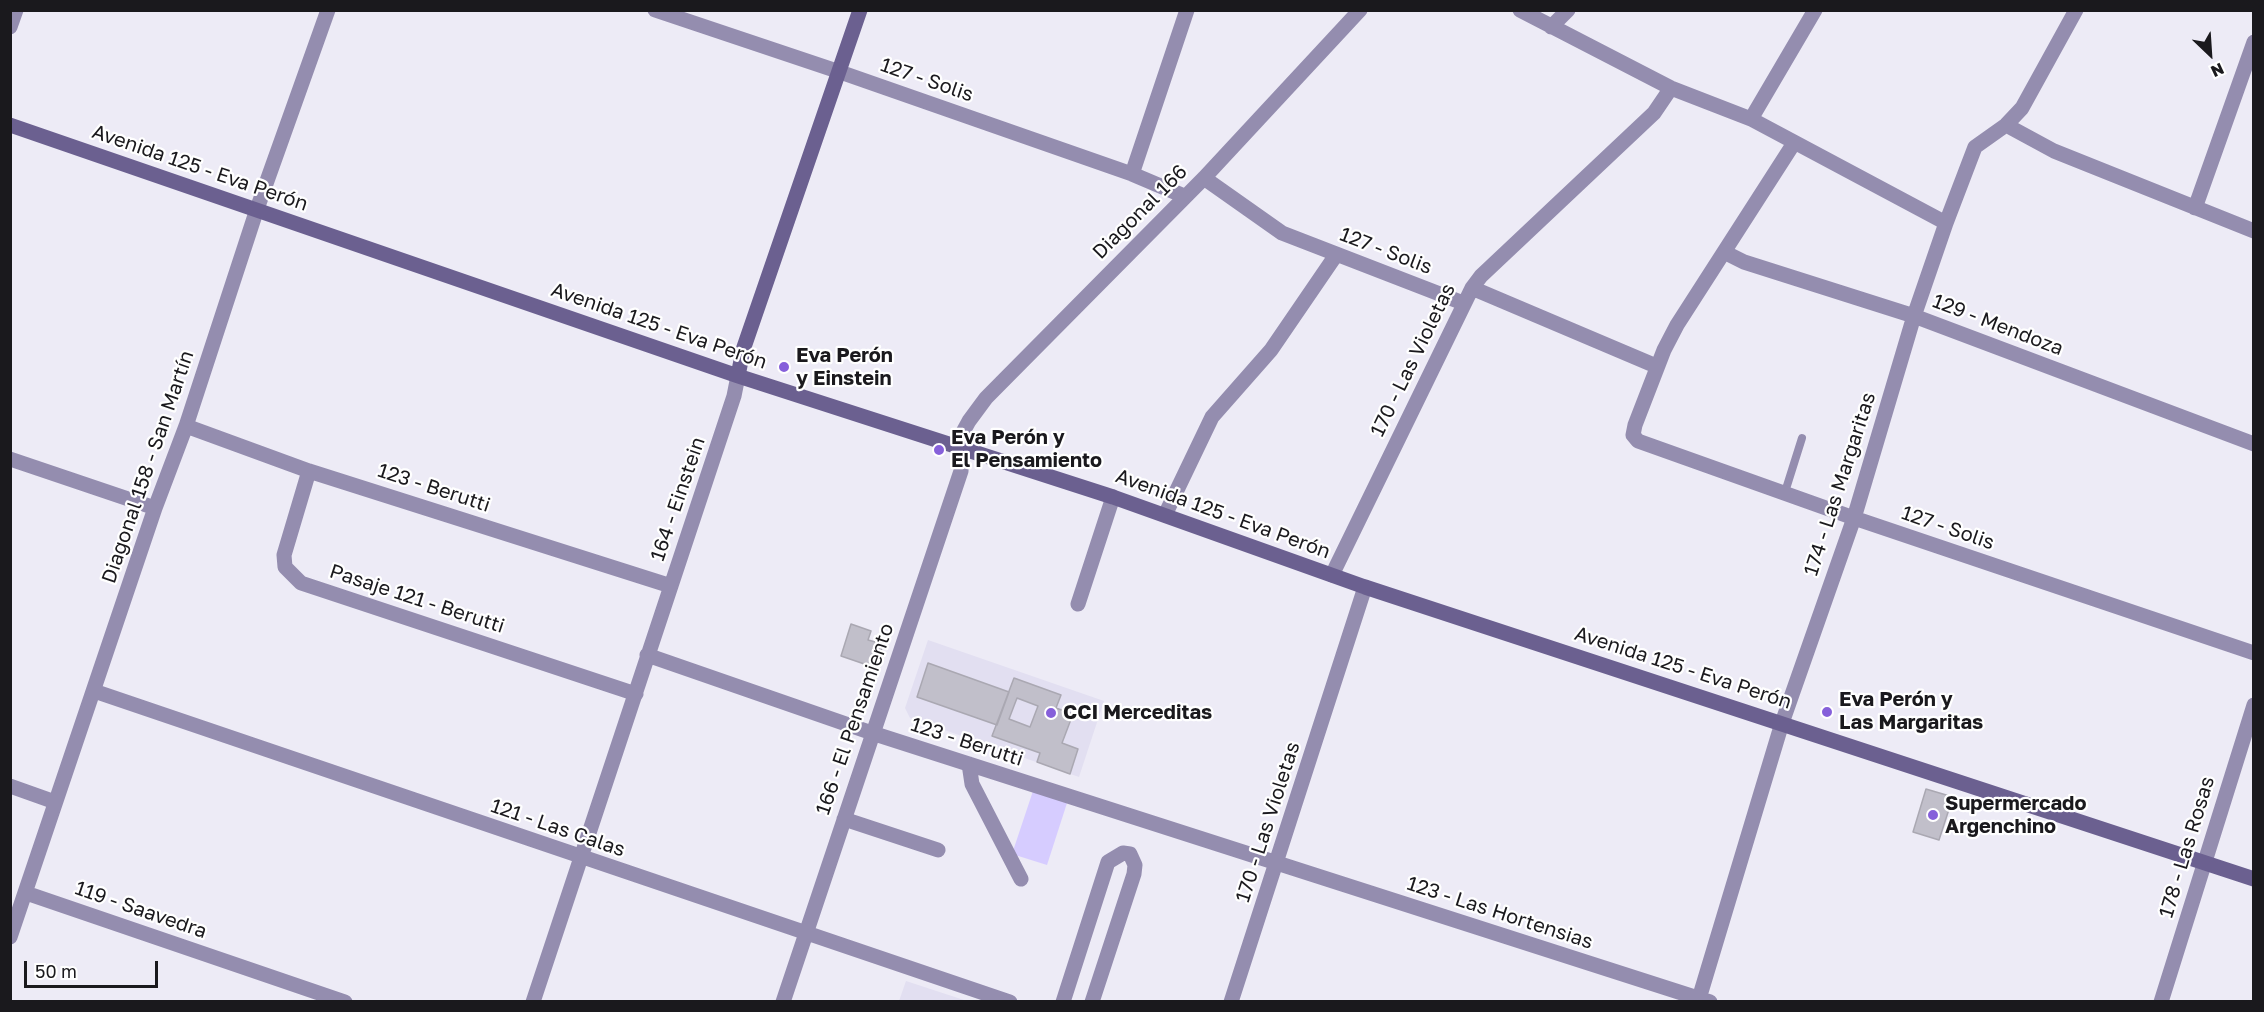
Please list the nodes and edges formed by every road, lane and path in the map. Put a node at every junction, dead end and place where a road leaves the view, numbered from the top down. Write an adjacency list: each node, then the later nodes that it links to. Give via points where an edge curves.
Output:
1 (16, 10): 11 (street)
2 (328, 10): 24 (street, Diagonal 158 - San Martín)
3 (655, 10): 14 (street, 127 - Solis)
4 (860, 10): 14 (street, 164 - Einstein)
5 (1187, 10): 20 (street)
6 (1360, 10): 21 (street, Diagonal 166)
7 (1520, 10): 12 (street)
8 (1568, 10): 12 (street)
9 (1815, 10): 16 (street)
10 (2076, 11): 18 (street, 174 - Las Margaritas, via 2022,108)
11 (10, 27)
12 (1551, 27): 15 (street)
13 (2253, 42): 23 (street)
14 (840, 72): 20 (street, 127 - Solis); 33 (street, 164 - Einstein, via 743,350)
15 (1671, 88): 16 (street); 29 (street, 170 - Las Violetas, via 1654,113)
16 (1751, 119): 19 (street)
17 (10, 125): 24 (street, Avenida 125 - Eva Perón)
18 (2006, 125): 23 (street, via 2054,152); 25 (street, 174 - Las Margaritas, via 1975,147)
19 (1794, 143): 25 (street); 27 (street)
20 (1132, 174): 22 (street, 127 - Solis)
21 (1204, 178): 22 (street, Diagonal 166); 28 (street, 127 - Solis, via 1282,233)
22 (1184, 196): 37 (street, Diagonal 166, via 986,398 963,432)
23 (2195, 208): 26 (street)
24 (257, 209): 33 (street, Avenida 125 - Eva Perón); 34 (street, Diagonal 158 - San Martín)
25 (1946, 223): 31 (street, 174 - Las Margaritas)
26 (2253, 231)
27 (1725, 253): 31 (street, 129 - Mendoza); 32 (street, via 1677,325)
28 (1336, 255): 30 (street, 127 - Solis); 43 (street, via 1271,350 1212,417)
29 (1472, 288): 30 (street, 170 - Las Violetas); 32 (street)
30 (1463, 303): 45 (street, 170 - Las Violetas)
31 (1914, 316): 36 (street, 129 - Mendoza); 44 (street, 174 - Las Margaritas)
32 (1656, 366): 40 (street, 127 - Solis, via 1633,435 1645,446)
33 (738, 376): 37 (street, Avenida 125 - Eva Perón); 46 (street, 164 - Einstein)
34 (186, 426): 39 (street, 123 - Berutti); 42 (street, Diagonal 158 - San Martín)
35 (1802, 438): 40 (lane)
36 (2253, 444)
37 (961, 448): 41 (street, Avenida 125 - Eva Perón); 55 (street, 166 - El Pensamiento, via 961,471)
38 (10, 459): 42 (street)
39 (309, 471): 46 (street, 123 - Berutti); 52 (street, Pasaje 121 - Berutti, via 284,555 285,567 301,583)
40 (1785, 492): 44 (street, 127 - Solis)
41 (1113, 497): 43 (street, Avenida 125 - Eva Perón); 48 (street)
42 (155, 508): 51 (street, Diagonal 158 - San Martín)
43 (1165, 515): 45 (street, Avenida 125 - Eva Perón)
44 (1854, 518): 49 (street, 127 - Solis); 54 (street, 174 - Las Margaritas)
45 (1332, 575): 47 (street, Avenida 125 - Eva Perón)
46 (671, 586): 50 (street, 164 - Einstein)
47 (1365, 587): 54 (street, Avenida 125 - Eva Perón); 63 (street, 170 - Las Violetas)
48 (1078, 604)
49 (2253, 653)
50 (647, 655): 52 (street, 164 - Einstein); 55 (street, 123 - Berutti)
51 (94, 691): 58 (street, Diagonal 158 - San Martín); 61 (street, 121 - Las Calas)
52 (636, 694): 61 (street, 164 - Einstein)
53 (2253, 705): 62 (street, 178 - Las Rosas)
54 (1782, 723): 62 (street, Avenida 125 - Eva Perón); 69 (street, 174 - Las Margaritas)
55 (872, 733): 56 (street, 123 - Berutti); 59 (street, 166 - El Pensamiento)
56 (969, 764): 63 (street, 123 - Berutti); 64 (street, via 972,784)
57 (10, 786): 58 (street)
58 (55, 802): 66 (street, Diagonal 158 - San Martín)
59 (844, 819): 60 (street); 67 (street, 166 - El Pensamiento)
60 (938, 850)
61 (580, 858): 67 (street, 121 - Las Calas); 71 (street, 164 - Einstein)
62 (2204, 862): 65 (street, Avenida 125 - Eva Perón); 77 (street, 178 - Las Rosas)
63 (1277, 864): 69 (street, 123 - Las Hortensias); 76 (street, 170 - Las Violetas)
64 (1021, 879)
65 (2253, 879)
66 (26, 893): 68 (street, Diagonal 158 - San Martín); 70 (street, 119 - Saavedra)
67 (806, 933): 72 (street, 166 - El Pensamiento); 73 (street, 121 - Las Calas)
68 (10, 937)
69 (1702, 1000)
70 (345, 1002)
71 (533, 1002)
72 (783, 1002)
73 (1010, 1002)
74 (1063, 1002): 75 (street, via 1108,862 1123,853 1130,854 1134,874)
75 (1092, 1002)
76 (1231, 1002)
77 (2162, 1002)

